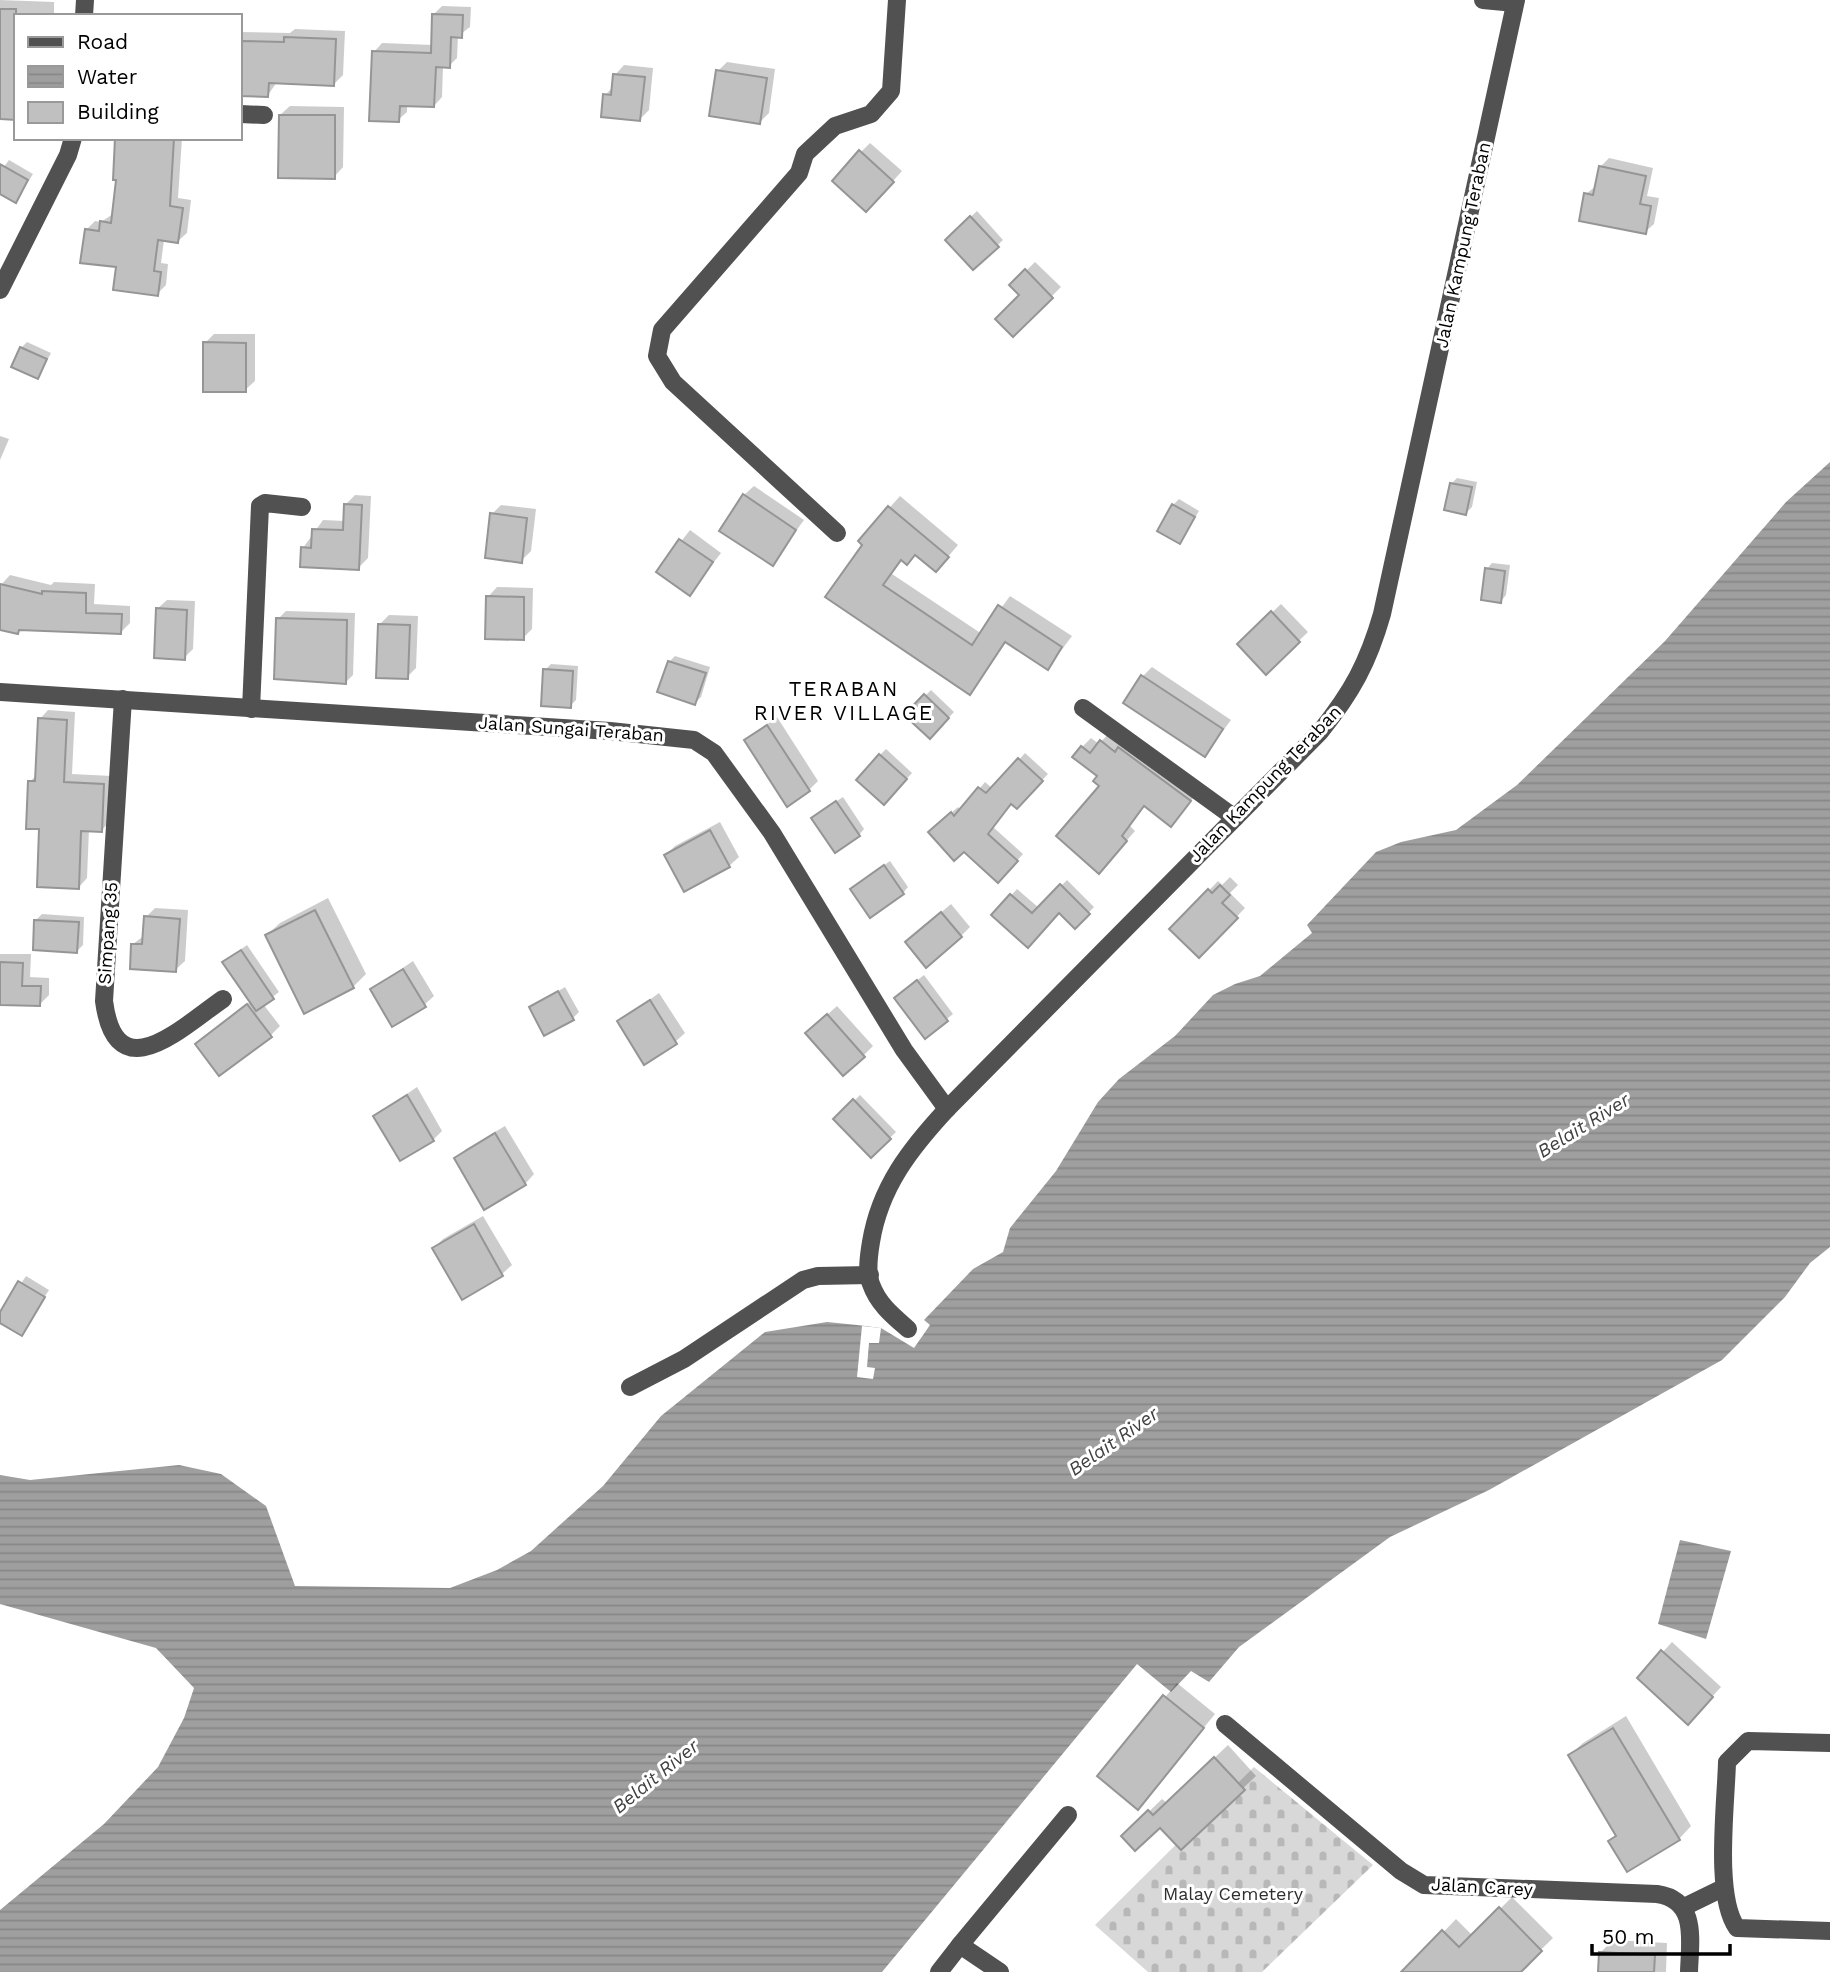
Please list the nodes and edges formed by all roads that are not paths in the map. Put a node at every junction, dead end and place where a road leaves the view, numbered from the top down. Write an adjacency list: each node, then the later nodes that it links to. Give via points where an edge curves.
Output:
1 (897, 0): 9 (street, via 891,91 870,114 835,126 805,154 800,173 662,330 657,356 673,382)
2 (1483, 0): 3 (street)
3 (1516, 1): 14 (street, Jalan Kampung Teraban, via 1371,655 1351,693 1320,732)
4 (242, 114): 5 (street)
5 (264, 115)
6 (72, 140): 7 (street)
7 (0, 290)
8 (302, 507): 13 (street, via 260,506)
9 (837, 533)
10 (0, 692): 11 (street, Jalan Sungai Teraban)
11 (123, 699): 13 (street, Jalan Sungai Teraban); 15 (street, Simpang 35, via 104,1001 107,1026 117,1041 141,1049 164,1040)
12 (1083, 708): 14 (street)
13 (251, 709): 16 (street, Jalan Sungai Teraban, via 694,740 714,753 772,833 904,1050)
14 (1235, 818): 16 (street, Jalan Kampung Teraban)
15 (223, 999)
16 (947, 1109): 17 (street, Jalan Kampung Teraban, via 916,1142 886,1189 874,1221)
17 (870, 1275): 18 (street, Jalan Kampung Teraban, via 879,1302); 19 (street, via 803,1280 684,1359)
18 (908, 1329)
19 (630, 1387)
20 (1225, 1724): 24 (street, Jalan Carey, via 1401,1871 1424,1885 1657,1894 1675,1898)
21 (1830, 1743): 23 (street, via 1748,1741 1727,1762)
22 (1068, 1815): 26 (street)
23 (1723, 1888): 24 (street); 25 (street, via 1737,1928)
24 (1684, 1907): 29 (street, via 1690,1923)
25 (1830, 1931)
26 (960, 1945): 27 (street); 28 (street)
27 (939, 1972)
28 (1000, 1972)
29 (1689, 1972)

